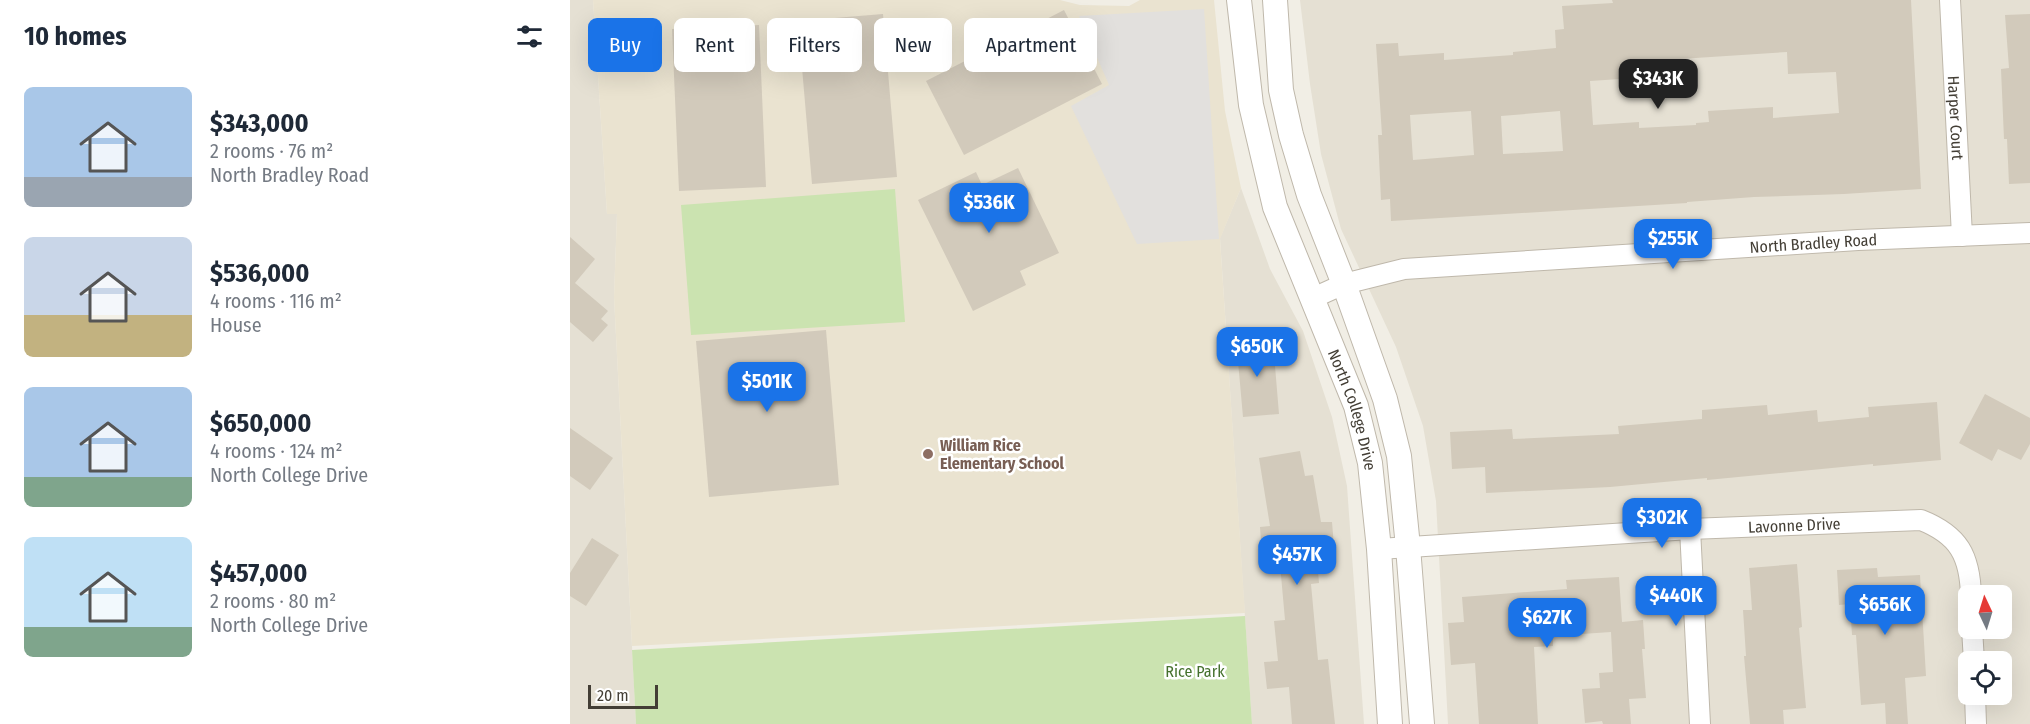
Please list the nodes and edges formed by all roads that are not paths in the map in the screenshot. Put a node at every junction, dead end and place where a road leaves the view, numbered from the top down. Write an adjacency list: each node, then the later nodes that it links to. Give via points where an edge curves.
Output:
1 (1239, 0): 7 (street, North College Drive, via 1251,105 1275,207)
2 (1275, 0): 6 (street, North College Drive, via 1281,90 1291,135 1309,195)
3 (1950, 0): 5 (street, Harper Court)
4 (2030, 232): 5 (street, North Bradley Road)
5 (1962, 236): 6 (street, North Bradley Road, via 1404,269)
6 (1344, 284): 7 (street, North Bradley Road); 9 (street, North College Drive, via 1385,399 1399,456)
7 (1313, 298): 10 (street, North College Drive, via 1356,406 1370,463)
8 (1690, 529): 9 (street, Lavonne Drive); 11 (street, Lavonne Drive, via 1921,520 1952,537 1964,554); 15 (street)
9 (1408, 547): 10 (street, Lavonne Drive); 14 (street, North College Drive)
10 (1379, 549): 13 (street, North College Drive)
11 (1971, 585)
12 (1975, 705): 16 (street)
13 (1390, 724)
14 (1422, 724)
15 (1700, 724)
16 (1976, 724)

